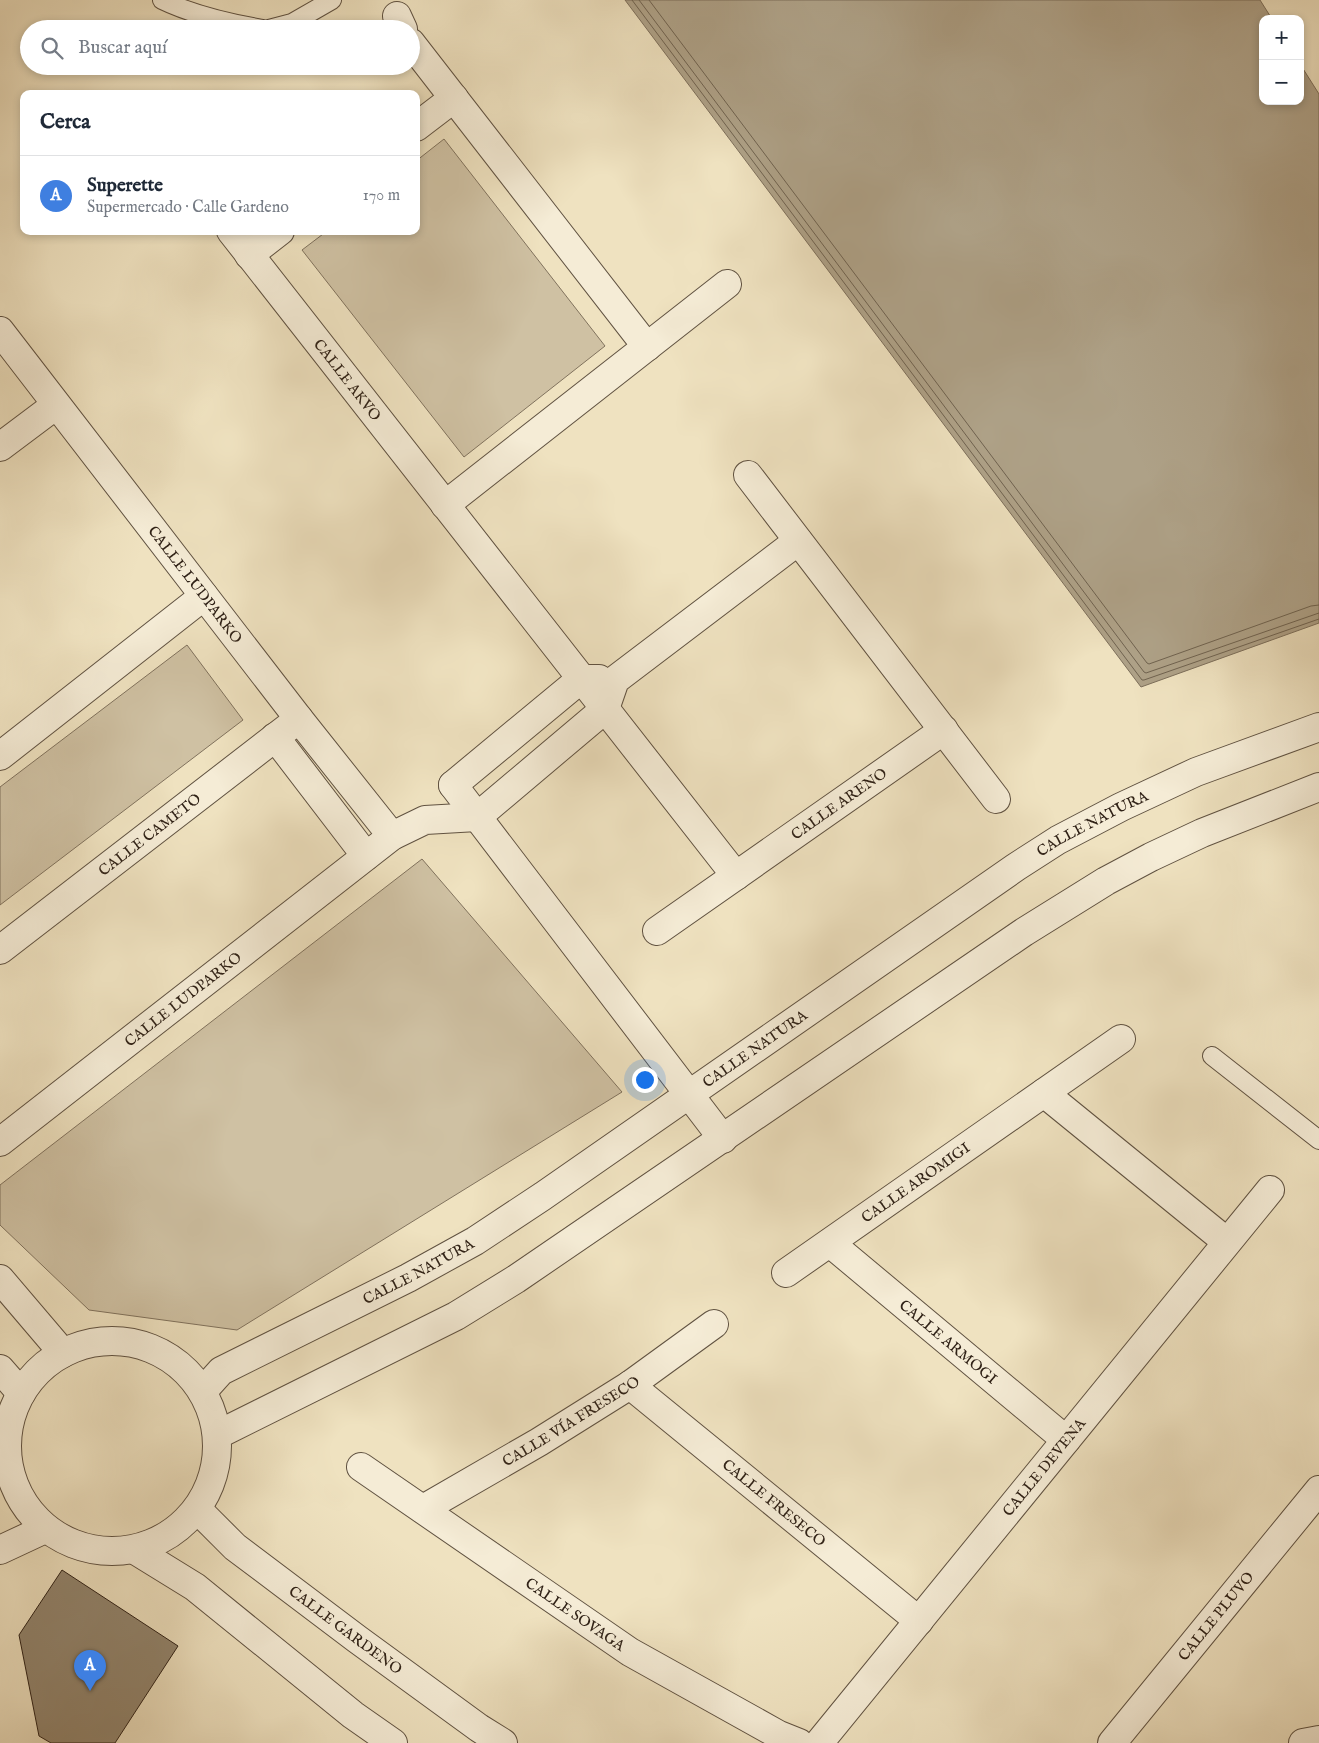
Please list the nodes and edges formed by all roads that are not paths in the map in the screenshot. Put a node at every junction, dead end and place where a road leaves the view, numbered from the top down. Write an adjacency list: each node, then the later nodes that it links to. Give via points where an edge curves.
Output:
1 (162, 0): 3 (lane)
2 (332, 0): 4 (lane)
3 (219, 20)
4 (297, 20)
5 (420, 55): 6 (street)
6 (454, 98): 7 (street); 13 (street)
7 (420, 124)
8 (233, 235): 10 (street, CALLE AKVO)
9 (275, 235): 10 (street)
10 (249, 255): 17 (street, CALLE AKVO)
11 (727, 284): 13 (street)
12 (0, 331): 14 (street, CALLE LUDPARKO)
13 (647, 347): 17 (street)
14 (56, 405): 15 (street); 19 (street, CALLE LUDPARKO)
15 (0, 448)
16 (748, 475): 18 (street)
17 (445, 505): 20 (street, CALLE AKVO)
18 (798, 541): 21 (street); 25 (street)
19 (204, 596): 23 (street, CALLE LUDPARKO); 27 (street)
20 (581, 679): 21 (street); 22 (street); 28 (street)
21 (615, 680): 22 (street)
22 (605, 709): 31 (street); 35 (street)
23 (299, 719): 26 (street, CALLE CAMETO); 33 (street, CALLE LUDPARKO)
24 (1319, 728): 41 (street, CALLE NATURA, via 1196,772 1058,840)
25 (944, 730): 30 (street); 35 (street, CALLE ARENO)
26 (275, 737): 34 (street); 37 (street, CALLE CAMETO)
27 (0, 756)
28 (453, 784): 31 (street); 32 (street)
29 (1319, 787): 42 (street, via 1202,833 1106,881 1024,932)
30 (996, 799)
31 (477, 816): 32 (street, CALLE LUDPARKO); 41 (street)
32 (448, 819): 33 (street, CALLE LUDPARKO, via 425,820)
33 (392, 836): 34 (street, CALLE LUDPARKO)
34 (366, 856): 44 (street, CALLE LUDPARKO)
35 (736, 876): 36 (street, CALLE ARENO)
36 (657, 931)
37 (0, 950)
38 (1121, 1039): 40 (street, CALLE AROMIGI)
39 (1212, 1056): 43 (lane)
40 (1044, 1093): 46 (street, CALLE AROMIGI); 47 (street)
41 (690, 1094): 42 (street); 54 (street, CALLE NATURA, via 475,1240 408,1278 221,1371)
42 (724, 1139): 56 (street, via 456,1316)
43 (1319, 1140)
44 (0, 1142)
45 (1270, 1190): 47 (street, CALLE DEVENA)
46 (830, 1242): 48 (street, CALLE AROMIGI); 57 (street, CALLE ARMOGI)
47 (1227, 1242): 57 (street, CALLE DEVENA)
48 (786, 1273)
49 (0, 1280): 51 (street)
50 (714, 1324): 53 (street, CALLE VÍA FRESECO)
51 (63, 1353): 54 (street, via 101,1341 140,1344 176,1362); 55 (street, via 33,1377)
52 (0, 1368): 55 (street)
53 (630, 1385): 62 (street, CALLE VÍA FRESECO); 66 (street, CALLE FRESECO)
54 (202, 1391): 56 (street, via 215,1419)
55 (21, 1393): 58 (street)
56 (217, 1434): 61 (street, via 214,1474)
57 (1066, 1440): 66 (street, CALLE DEVENA)
58 (3, 1456): 63 (street, via 18,1496)
59 (362, 1467): 62 (street, CALLE SOVAGA)
60 (1319, 1490): 72 (street, CALLE PLUVO)
61 (197, 1509): 65 (street, via 170,1535); 69 (street, CALLE GARDENO, via 235,1547)
62 (423, 1509): 70 (street, CALLE SOVAGA, via 630,1652)
63 (45, 1528): 64 (street); 65 (street, via 79,1547 97,1551)
64 (0, 1550)
65 (135, 1550): 68 (street, via 195,1587 353,1715)
66 (919, 1620): 71 (street, CALLE DEVENA)
67 (1319, 1740): 73 (street)
68 (393, 1743)
69 (503, 1743)
70 (799, 1743)
71 (819, 1743)
72 (1112, 1743)
73 (1303, 1743)

